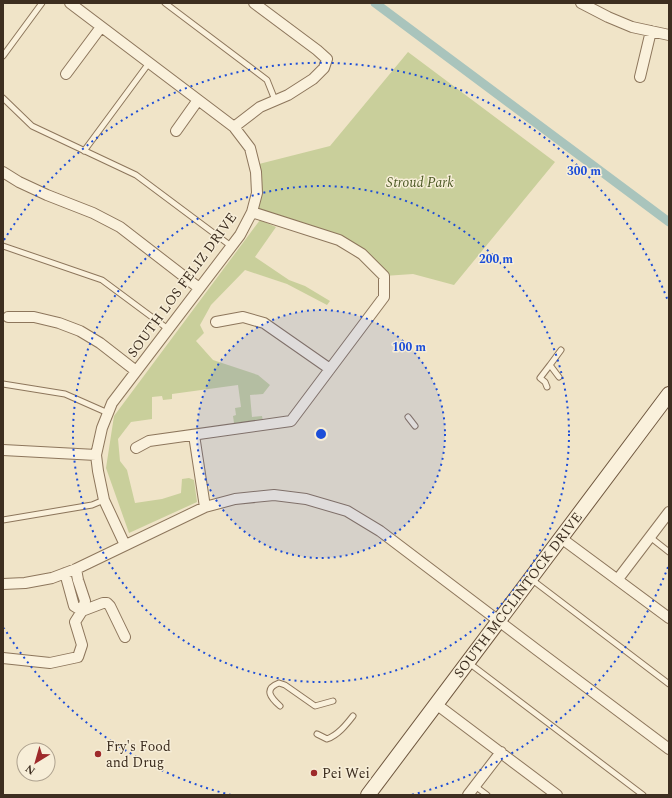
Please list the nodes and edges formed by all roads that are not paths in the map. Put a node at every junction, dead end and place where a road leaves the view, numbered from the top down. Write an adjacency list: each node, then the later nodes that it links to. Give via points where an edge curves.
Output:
1 (42, 3): 9 (lane)
2 (70, 3): 6 (street, SOUTH LOS FELIZ DRIVE)
3 (165, 3): 15 (lane, via 267,80)
4 (254, 3): 15 (street, via 327,59 324,68 313,79)
5 (581, 3): 7 (street, via 608,17)
6 (101, 27): 10 (street, SOUTH LOS FELIZ DRIVE); 11 (street)
7 (651, 31): 8 (street); 12 (street)
8 (669, 35)
9 (3, 56)
10 (149, 63): 14 (street, SOUTH LOS FELIZ DRIVE); 18 (lane)
11 (66, 74)
12 (640, 77)
13 (3, 98): 18 (lane, via 32,126)
14 (198, 100): 16 (street, SOUTH LOS FELIZ DRIVE); 17 (street)
15 (275, 100): 16 (street, via 260,107)
16 (234, 127): 20 (street, SOUTH LOS FELIZ DRIVE, via 250,148 256,172 256,193)
17 (176, 131)
18 (84, 151): 22 (lane, via 136,175)
19 (3, 172): 23 (street, via 47,195 120,227)
20 (252, 212): 22 (street, SOUTH LOS FELIZ DRIVE); 29 (street, via 339,240 362,254 384,276 384,297)
21 (3, 246): 26 (lane, via 102,280)
22 (231, 246): 23 (street, SOUTH LOS FELIZ DRIVE)
23 (199, 288): 26 (street, SOUTH LOS FELIZ DRIVE)
24 (8, 317): 30 (street, via 34,317 80,331)
25 (216, 322): 29 (street, via 242,317 264,323)
26 (168, 329): 30 (street, SOUTH LOS FELIZ DRIVE)
27 (561, 350): 28 (lane)
28 (550, 365): 31 (lane); 33 (lane, via 540,378)
29 (330, 369): 38 (street, via 291,420)
30 (136, 371): 35 (street, SOUTH LOS FELIZ DRIVE)
31 (559, 377)
32 (3, 384): 35 (lane, via 65,394)
33 (547, 387)
34 (669, 394): 47 (main road, SOUTH MCCLINTOCK DRIVE)
35 (108, 412): 41 (street, SOUTH LOS FELIZ DRIVE)
36 (408, 417): 37 (lane)
37 (415, 426)
38 (194, 435): 39 (street, via 149,442); 43 (street)
39 (136, 448)
40 (3, 450): 41 (street)
41 (96, 455): 42 (street, SOUTH LOS FELIZ DRIVE)
42 (104, 500): 45 (lane, via 92,505); 48 (street, SOUTH LOS FELIZ DRIVE)
43 (205, 507): 48 (street); 57 (street, via 235,499 274,496 306,498 346,511 380,531)
44 (669, 512): 46 (street)
45 (3, 520)
46 (650, 537): 49 (lane); 53 (street)
47 (562, 538): 52 (main road, SOUTH MCCLINTOCK DRIVE); 53 (street)
48 (126, 545): 50 (street)
49 (669, 552)
50 (76, 569): 51 (street); 55 (street, via 85,600)
51 (65, 573): 54 (street, via 25,583); 55 (street, via 74,606)
52 (530, 579): 57 (main road, SOUTH MCCLINTOCK DRIVE); 61 (lane)
53 (618, 579): 56 (street)
54 (3, 584)
55 (82, 610): 58 (street, via 106,603 110,606); 59 (street, via 75,622 82,645 78,657 50,663)
56 (669, 618)
57 (499, 621): 60 (main road, SOUTH MCCLINTOCK DRIVE); 67 (street)
58 (125, 637)
59 (3, 658)
60 (468, 662): 63 (main road, SOUTH MCCLINTOCK DRIVE); 74 (lane)
61 (669, 684)
62 (333, 701): 64 (lane, via 315,706 279,683 271,687 270,692 271,698)
63 (436, 704): 68 (street); 70 (main road, SOUTH MCCLINTOCK DRIVE)
64 (280, 706)
65 (353, 716): 66 (lane, via 331,738 327,739)
66 (317, 734)
67 (669, 749)
68 (500, 752): 69 (street); 73 (street)
69 (475, 786): 71 (street); 72 (lane)
70 (368, 795)
71 (468, 795)
72 (487, 795)
73 (557, 795)
74 (643, 795)

